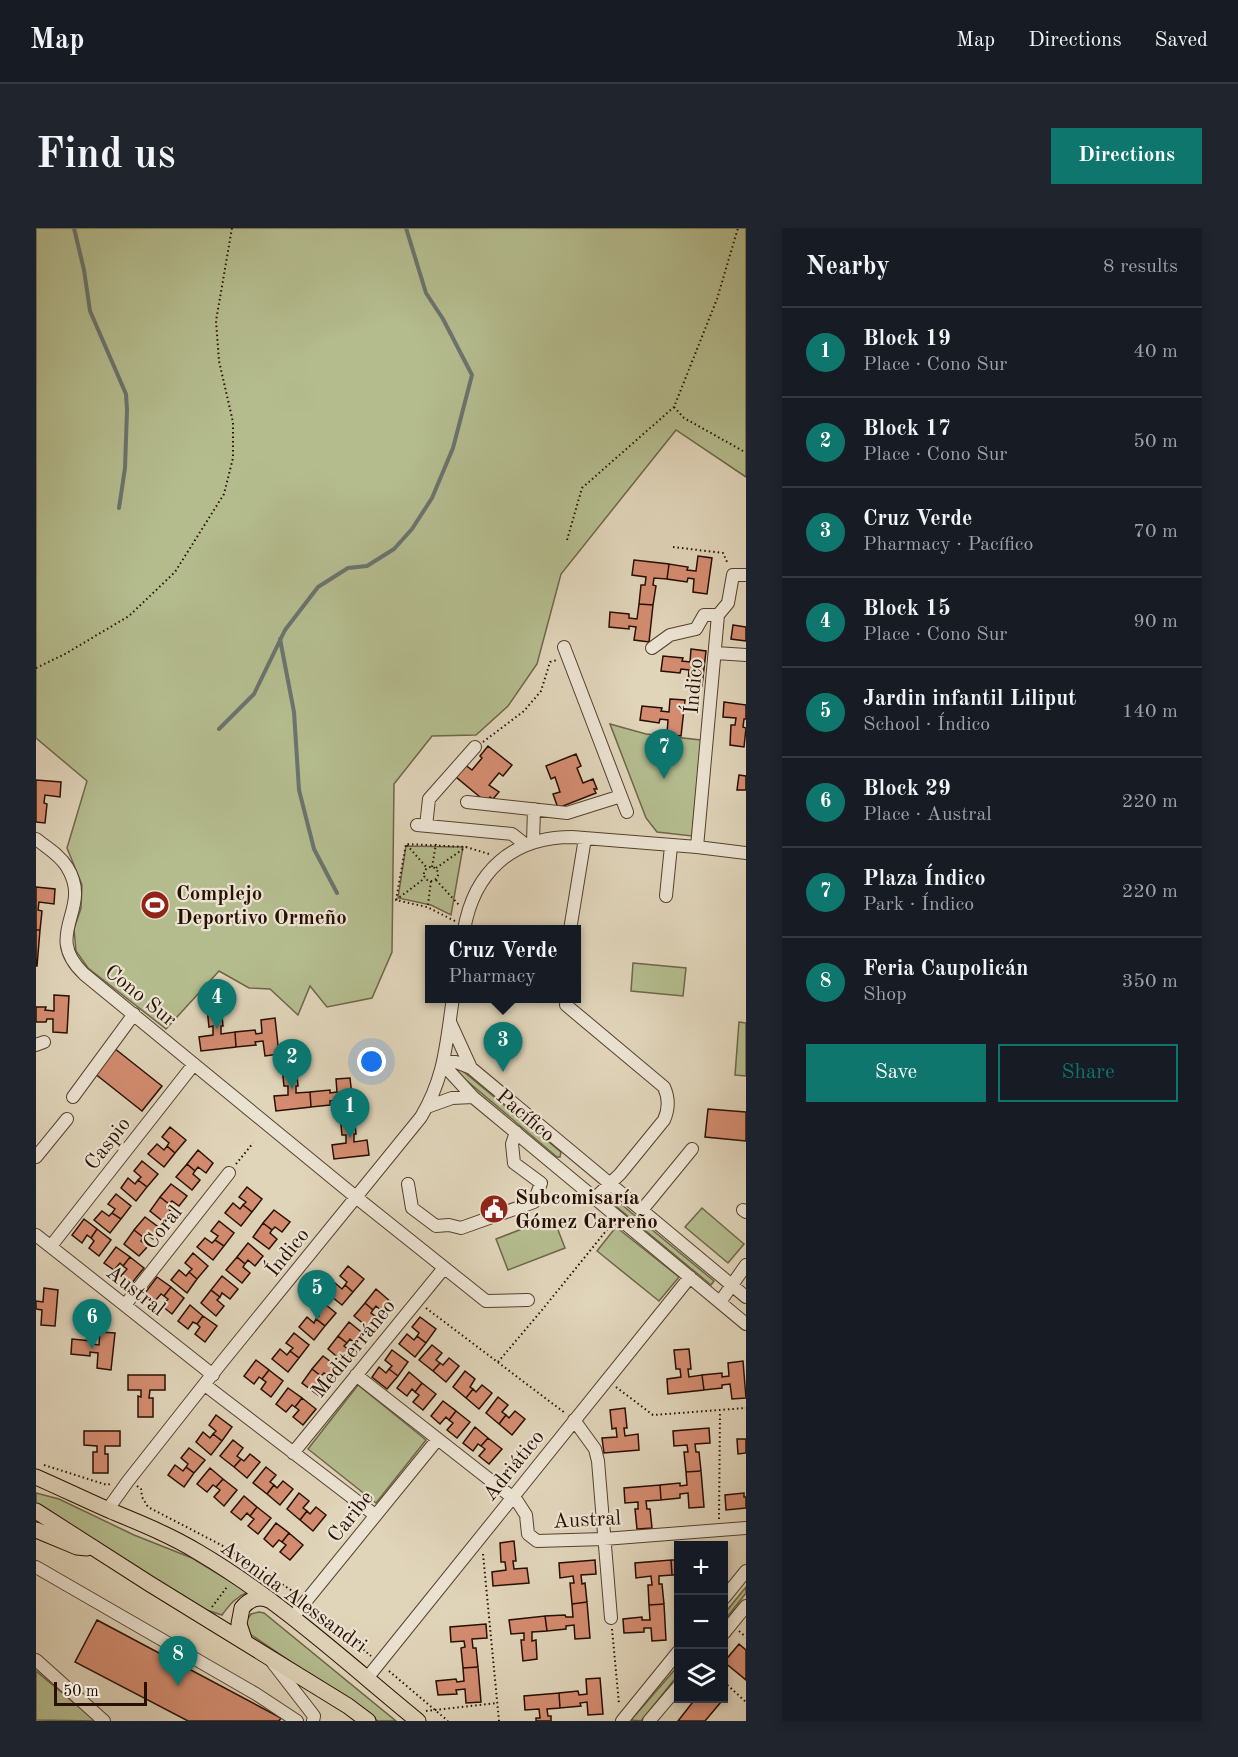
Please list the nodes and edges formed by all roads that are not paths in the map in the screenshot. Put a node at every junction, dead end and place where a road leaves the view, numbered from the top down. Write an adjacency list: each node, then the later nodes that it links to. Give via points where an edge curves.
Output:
1 (740, 575): 2 (street)
2 (718, 615): 3 (street, via 704,615 696,629 670,635); 5 (street, Índico)
3 (652, 648)
4 (566, 651): 8 (street)
5 (716, 653): 6 (street); 16 (street, Índico)
6 (746, 655)
7 (475, 747): 14 (street, via 429,799 422,826 512,834)
8 (621, 796): 10 (street, via 567,813); 11 (street)
9 (467, 802): 10 (street)
10 (534, 809): 14 (street)
11 (627, 812)
12 (585, 838): 14 (street, via 559,837); 15 (street); 20 (street)
13 (36, 839): 23 (street, Cono Sur, via 61,859 73,881 75,906 65,938 70,957 84,974)
14 (529, 844): 19 (street, via 504,858 480,883)
15 (671, 846): 16 (street); 18 (street)
16 (697, 847): 17 (street)
17 (746, 853)
18 (666, 896)
19 (465, 923)
20 (571, 925)
21 (452, 1003): 24 (street, Índico)
22 (566, 1005): 37 (street, via 664,1087 668,1098 664,1120)
23 (134, 1014): 26 (street, Cono Sur); 29 (street)
24 (450, 1021): 25 (street, Índico); 27 (street)
25 (444, 1062): 27 (street, Pacífico); 28 (street, Pacífico); 30 (street, Índico)
26 (195, 1064): 38 (street, Cono Sur); 42 (street, Caspio)
27 (471, 1068): 37 (street, Pacífico)
28 (473, 1096): 30 (street); 32 (street, Pacífico)
29 (73, 1097)
30 (427, 1107): 38 (street, Índico)
31 (67, 1119): 34 (street)
32 (516, 1132): 36 (street, via 512,1144 514,1163 541,1183 534,1202 461,1228 436,1226 412,1208); 39 (street, Pacífico)
33 (692, 1149): 40 (street)
34 (36, 1157)
35 (229, 1173): 50 (street, Coral)
36 (408, 1184)
37 (610, 1184): 39 (street); 40 (street, Pacífico)
38 (357, 1198): 44 (street, Cono Sur); 53 (street, Índico)
39 (596, 1198): 45 (street, Pacífico)
40 (642, 1210): 46 (street, Pacífico)
41 (36, 1235): 42 (street, Austral)
42 (51, 1246): 50 (street, Austral)
43 (746, 1265): 46 (street)
44 (444, 1268): 48 (street, Cono Sur, via 486,1301); 52 (street, Mediterráneo)
45 (690, 1277): 49 (street, Pacífico); 54 (street, Adriático)
46 (732, 1285): 47 (street, Pacífico); 49 (street)
47 (746, 1297)
48 (528, 1300)
49 (720, 1302): 51 (street, Pacífico)
50 (125, 1305): 53 (street, Austral)
51 (746, 1324)
52 (356, 1376): 55 (street, Austral); 56 (street, Mediterráneo)
53 (209, 1380): 56 (street, Austral); 59 (street, Índico)
54 (574, 1420): 58 (street, Adriático); 64 (street, via 598,1461)
55 (437, 1440): 58 (street, Austral); 61 (street, Caribe)
56 (293, 1453): 61 (street, Austral)
57 (36, 1479): 59 (main road, Avenida Alessandri)
58 (512, 1497): 64 (street, Austral, via 524,1510 527,1530 533,1539); 78 (street, Adriático)
59 (108, 1509): 69 (main road, Avenida Alessandri, via 196,1550)
60 (36, 1511): 65 (main road)
61 (375, 1515): 71 (street, Caribe)
62 (746, 1527): 64 (street, Austral)
63 (36, 1530): 65 (main road, via 76,1548)
64 (604, 1539): 72 (street)
65 (93, 1548): 74 (main road)
66 (36, 1568): 84 (street)
67 (746, 1571): 68 (street)
68 (726, 1595)
69 (276, 1604): 71 (main road, Avenida Alessandri); 74 (main road, via 261,1598 242,1608 239,1624)
70 (746, 1606): 73 (street)
71 (293, 1617): 78 (main road, Avenida Alessandri)
72 (611, 1618)
73 (728, 1627)
74 (245, 1642): 75 (main road)
75 (269, 1657): 81 (street); 85 (main road)
76 (674, 1657): 82 (street)
77 (36, 1660): 83 (street)
78 (368, 1677): 80 (main road, Avenida Alessandri)
79 (674, 1692): 86 (street)
80 (413, 1717)
81 (316, 1719)
82 (622, 1720)
83 (104, 1721)
84 (297, 1721)
85 (368, 1721)
86 (649, 1721)

